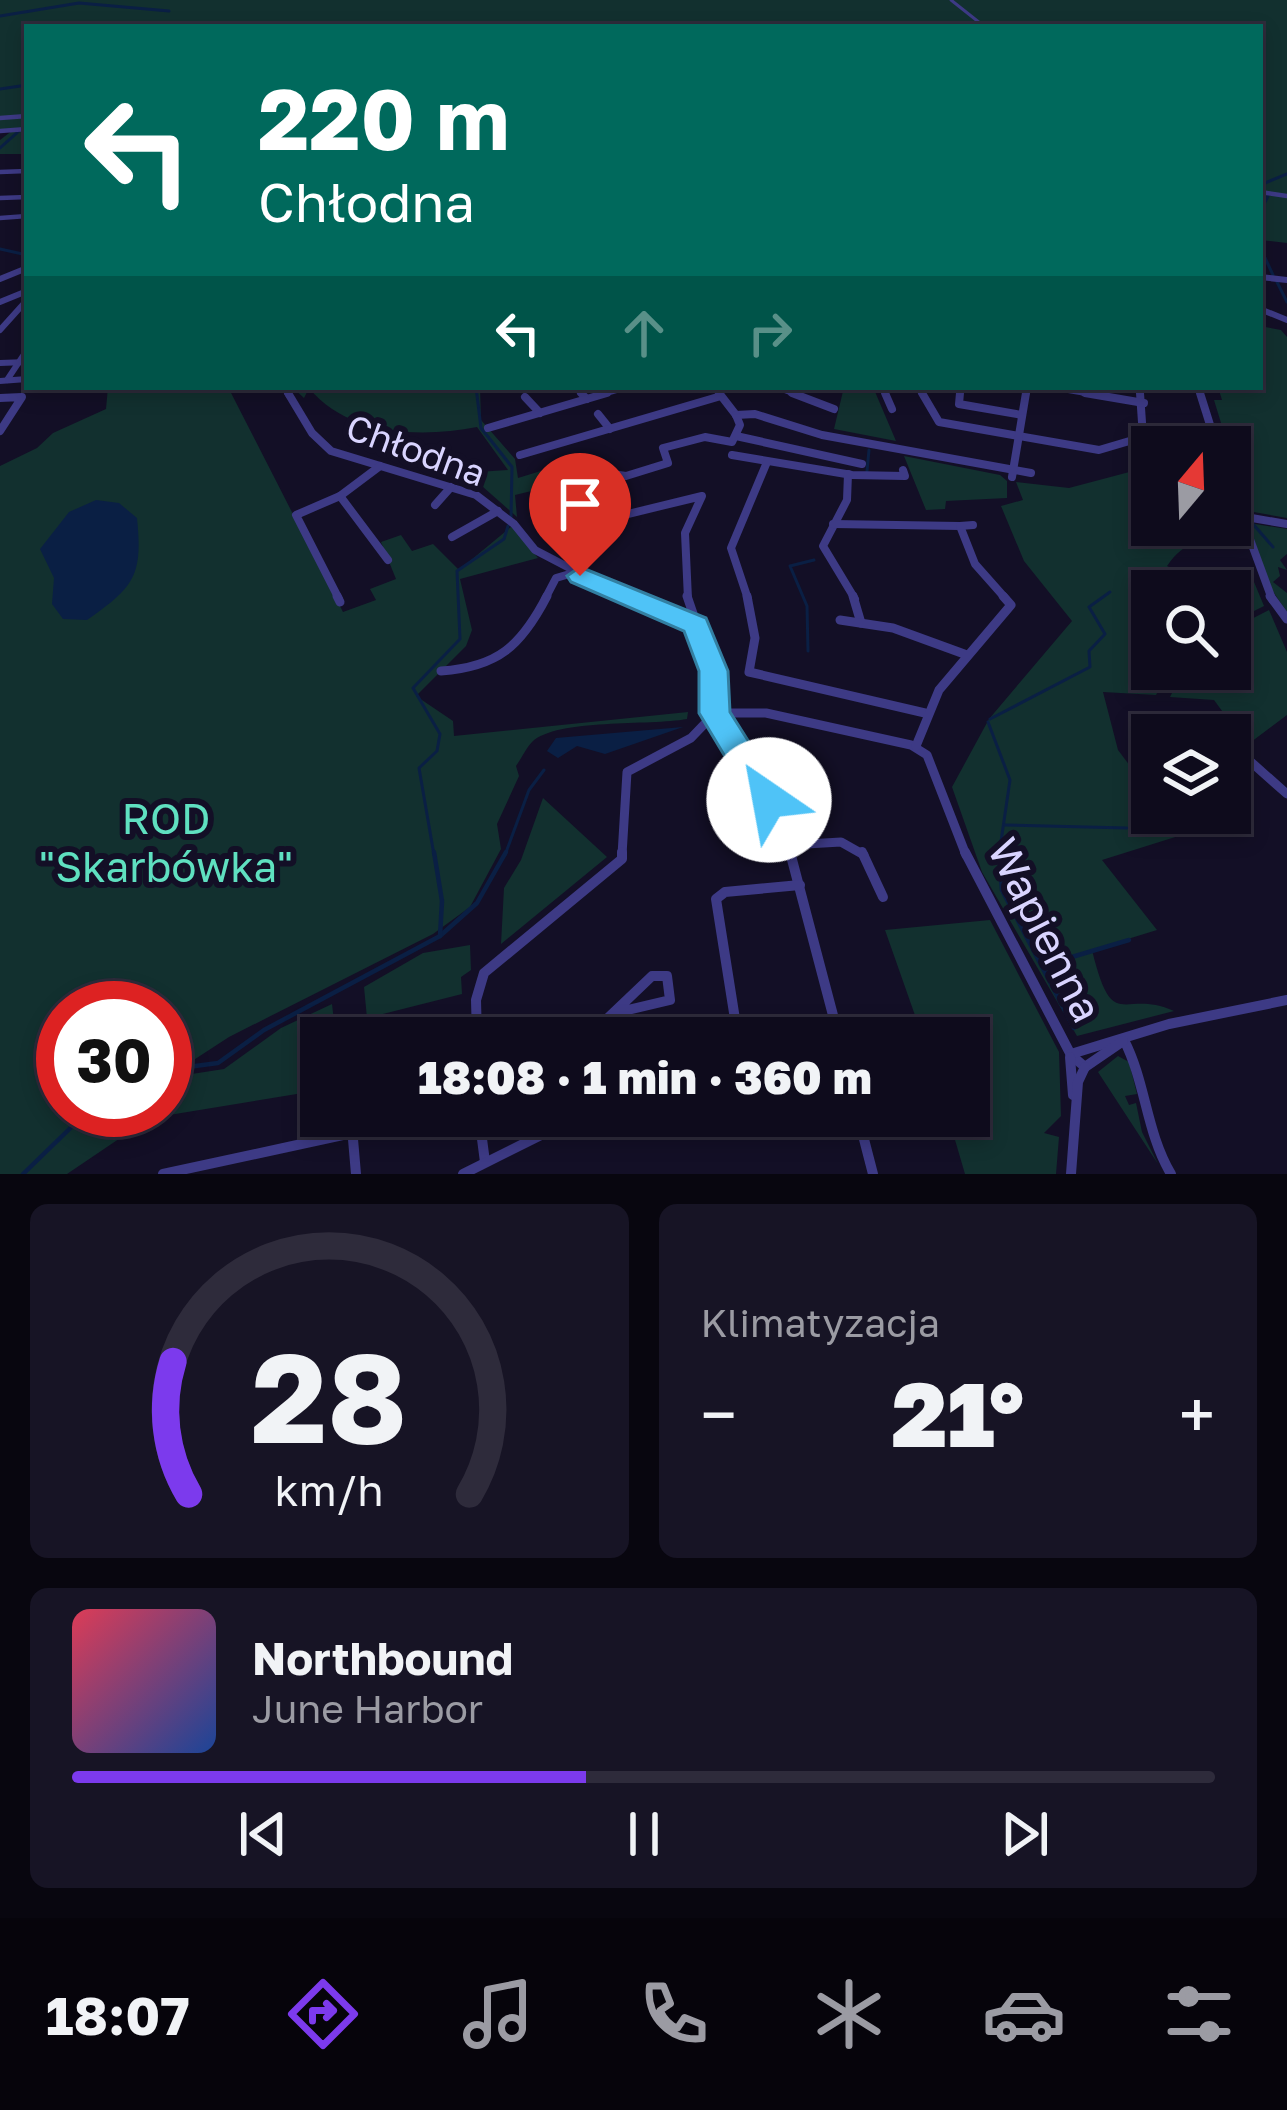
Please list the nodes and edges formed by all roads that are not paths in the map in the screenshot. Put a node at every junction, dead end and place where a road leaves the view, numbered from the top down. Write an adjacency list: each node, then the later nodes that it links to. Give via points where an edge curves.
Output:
1 (951, 0): 2 (street)
2 (981, 24)
3 (24, 299): 4 (street)
4 (0, 331)
5 (23, 362): 6 (street); 7 (street)
6 (0, 363)
7 (3, 381)
8 (286, 390): 40 (street, Chłodna, via 332,451)
9 (579, 390): 23 (street)
10 (617, 390): 23 (street)
11 (716, 390): 20 (street)
12 (784, 390): 25 (street)
13 (884, 390): 26 (street)
14 (921, 390): 35 (street, via 936,420)
15 (960, 390): 30 (street, via 959,404)
16 (1026, 390): 30 (street)
17 (1080, 390): 24 (street)
18 (1141, 390): 24 (street)
19 (1199, 390): 31 (street)
20 (721, 396): 29 (street); 33 (street)
21 (526, 397): 27 (street)
22 (0, 398): 34 (street, via 22,397)
23 (587, 399): 27 (street)
24 (1144, 403): 35 (street, via 1143,437 1124,444 1096,450)
25 (834, 409)
26 (892, 409)
27 (540, 412): 32 (street)
28 (598, 414): 33 (street)
29 (736, 415): 36 (street); 43 (street)
30 (1022, 415): 35 (street)
31 (1210, 426)
32 (488, 428)
33 (610, 429): 37 (street)
34 (0, 431)
35 (1019, 436): 43 (street)
36 (734, 439): 41 (street); 46 (street, via 700,437 663,448 668,463 626,476 605,473 589,488)
37 (520, 455)
38 (732, 455): 39 (street)
39 (767, 462): 41 (street); 68 (street, via 730,548 755,610 749,672)
40 (380, 466): 45 (street, Chłodna); 47 (street)
41 (853, 468): 42 (street, via 905,476); 52 (street)
42 (903, 470)
43 (1014, 470): 44 (street)
44 (1031, 473)
45 (451, 487): 48 (street); 49 (street, Chłodna)
46 (548, 494)
47 (340, 496): 58 (street); 60 (street, via 296,515)
48 (435, 505)
49 (498, 511): 56 (street); 59 (street, Chłodna, via 532,548)
50 (1251, 518): 53 (street)
51 (591, 523): 64 (street, via 702,496 682,550)
52 (833, 524): 55 (street); 63 (street, via 823,546)
53 (1287, 524)
54 (973, 525): 55 (street)
55 (961, 526): 65 (street, via 975,564 1012,609)
56 (452, 537)
57 (1250, 546): 62 (street, via 1268,596)
58 (388, 560)
59 (574, 572): 64 (street, Chłodna); 66 (street, via 556,578 530,634 512,652)
60 (340, 602)
61 (840, 620): 63 (street)
62 (1287, 620)
63 (861, 623): 65 (street)
64 (696, 625): 67 (street, via 713,671)
65 (967, 656): 68 (street)
66 (441, 671)
67 (715, 713): 69 (street, via 764,713); 72 (street); 77 (street, via 691,738 627,772 622,859 484,973)
68 (925, 713): 69 (street)
69 (916, 746): 82 (street, Wapienna, via 935,765 973,873)
70 (1251, 762): 71 (street)
71 (1287, 794)
72 (789, 845): 73 (street); 74 (street, via 857,844 872,860)
73 (800, 885): 79 (street, via 716,899); 80 (street)
74 (883, 897)
75 (1287, 1000): 81 (street)
76 (615, 1013): 76 (street, via 670,1000 668,976 652,976); 78 (street)
77 (476, 1017)
78 (611, 1017)
79 (736, 1017)
80 (834, 1017)
81 (1124, 1040): 82 (street); 83 (street); 97 (street, via 1147,1132)
82 (1071, 1055): 83 (street, Wapienna); 84 (street)
83 (1085, 1067): 84 (street)
84 (1075, 1121): 96 (street)
85 (336, 1137): 91 (street)
86 (352, 1137): 93 (street)
87 (481, 1137): 90 (street)
88 (536, 1137): 90 (street)
89 (863, 1137): 95 (street)
90 (485, 1162): 94 (street)
91 (206, 1170): 92 (street)
92 (163, 1174)
93 (356, 1174)
94 (464, 1174)
95 (873, 1174)
96 (1071, 1174)
97 (1171, 1174)

